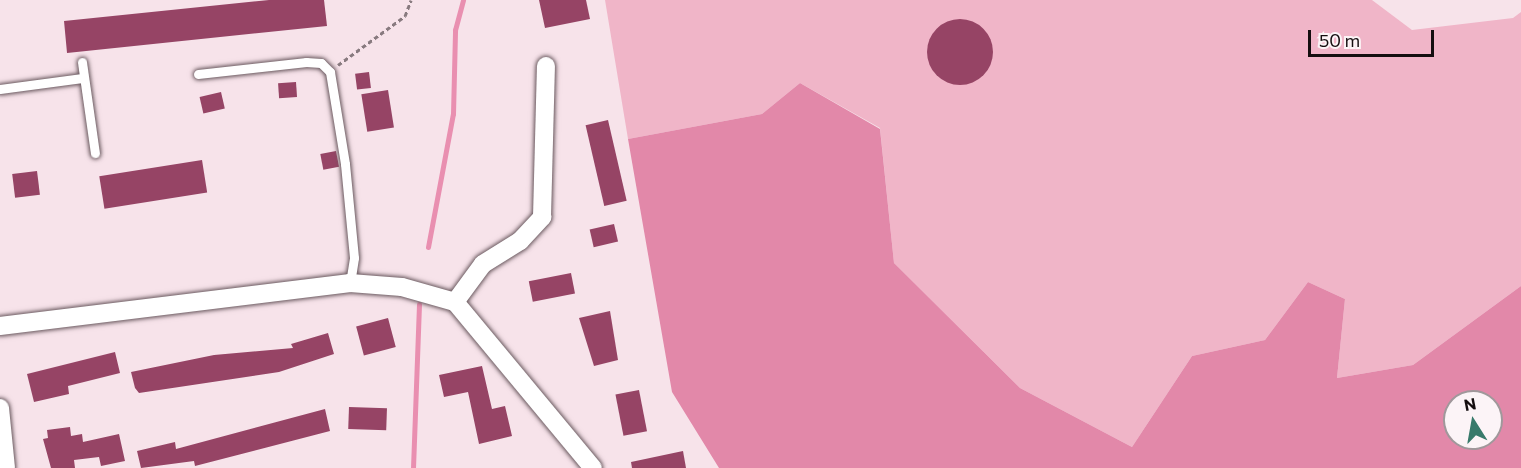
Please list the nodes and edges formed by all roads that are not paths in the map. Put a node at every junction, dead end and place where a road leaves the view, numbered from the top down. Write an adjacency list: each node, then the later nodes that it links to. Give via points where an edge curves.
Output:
1 (82, 62): 4 (lane)
2 (546, 66): 8 (street, via 543,217 520,241 483,264)
3 (198, 74): 7 (lane, via 306,62 321,63 330,72 354,258)
4 (82, 78): 5 (lane); 6 (lane)
5 (0, 89)
6 (94, 153)
7 (350, 283): 8 (street, via 402,287); 9 (street)
8 (455, 302): 12 (street)
9 (0, 327)
10 (0, 408): 11 (street)
11 (6, 468)
12 (593, 468)

